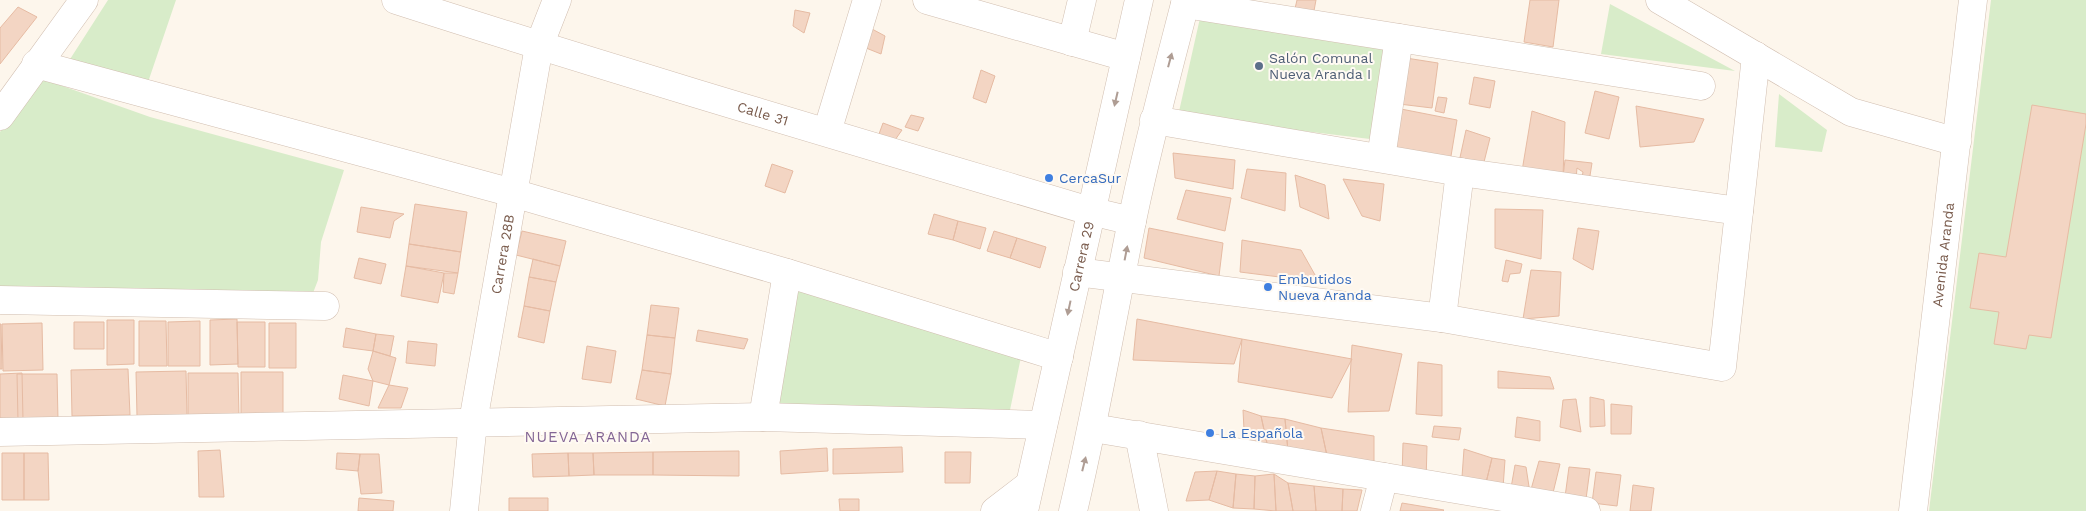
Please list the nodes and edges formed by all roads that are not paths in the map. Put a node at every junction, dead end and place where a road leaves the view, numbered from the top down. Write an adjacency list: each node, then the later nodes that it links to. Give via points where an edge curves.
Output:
1 (84, 0): 16 (street)
2 (396, 0): 13 (street, Calle 31)
3 (557, 0): 13 (street, Carrera 28B)
4 (867, 0): 20 (street)
5 (927, 0): 12 (street)
6 (1082, 0): 12 (street)
7 (1139, 0): 15 (street, Carrera 29)
8 (1660, 0): 14 (street)
9 (1973, 0): 21 (street, Avenida Aranda)
10 (1185, 2): 11 (street); 19 (street, one-way to 10)
11 (1399, 38): 17 (street); 22 (street)
12 (1072, 42): 15 (street)
13 (540, 46): 20 (street, Calle 31); 24 (street, Carrera 28B)
14 (1756, 56): 21 (street, via 1851,112); 26 (street)
15 (1126, 58): 25 (street, Carrera 29, one-way to 25)
16 (36, 64): 18 (street); 24 (street)
17 (1701, 86)
18 (0, 116)
19 (1154, 120): 22 (street); 27 (street)
20 (827, 132): 25 (street, Calle 31)
21 (1957, 142): 50 (street, Avenida Aranda)
22 (1381, 158): 23 (street)
23 (1460, 172): 26 (street); 33 (street)
24 (513, 193): 29 (street); 36 (street, Carrera 28B)
25 (1090, 211): 27 (street, Calle 31); 28 (street, Carrera 29)
26 (1739, 211): 33 (street, via 1722,366)
27 (1132, 221): 30 (street, one-way to 27)
28 (1077, 272): 30 (street); 34 (street, Carrera 29, one-way to 34)
29 (787, 273): 34 (street); 35 (street)
30 (1121, 279): 33 (street); 38 (street)
31 (0, 300): 32 (street)
32 (325, 306)
33 (1442, 318)
34 (1058, 357): 37 (street, Carrera 29)
35 (764, 417): 36 (street); 37 (street)
36 (473, 422): 39 (street); 43 (street, Carrera 28B)
37 (1043, 425): 42 (street, Carrera 29)
38 (1093, 428): 40 (street); 46 (street, one-way to 38)
39 (0, 432)
40 (1139, 435): 41 (street); 47 (street)
41 (1384, 477): 48 (street); 49 (street)
42 (1029, 484): 44 (street); 45 (street, Carrera 29)
43 (464, 511)
44 (995, 511)
45 (1024, 511)
46 (1073, 511)
47 (1154, 511)
48 (1375, 511)
49 (1586, 511)
50 (1913, 511)

